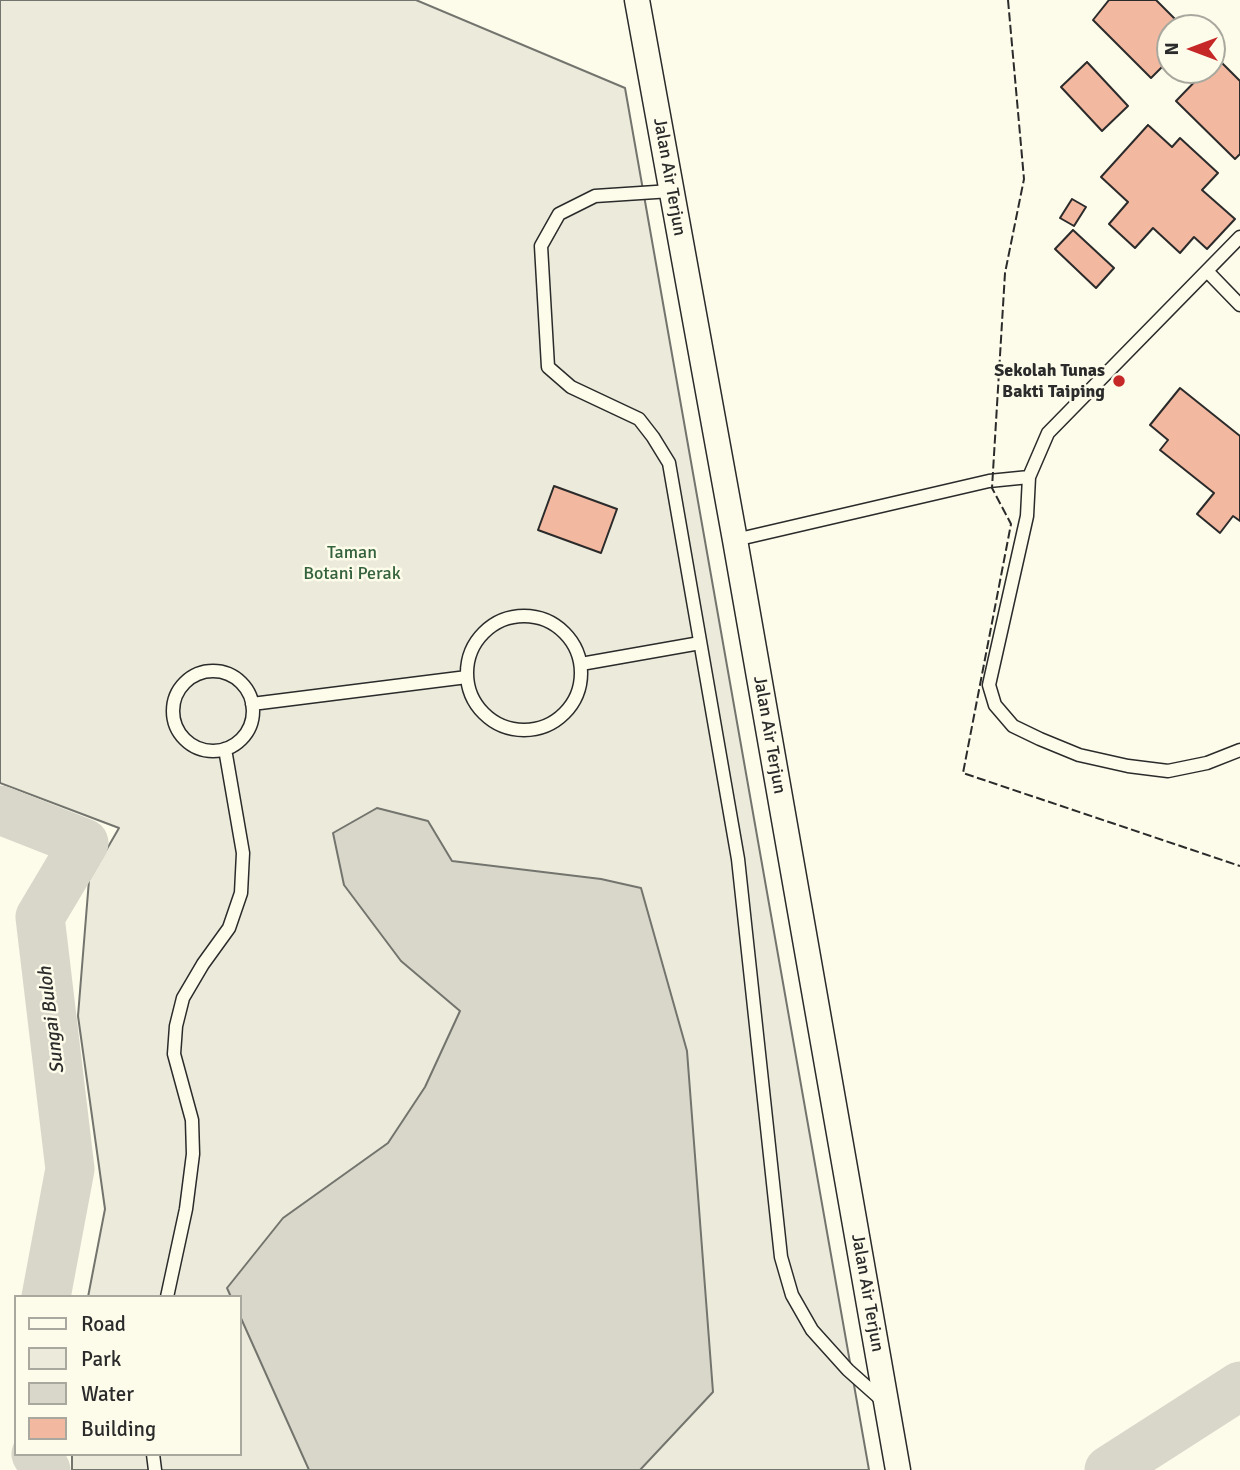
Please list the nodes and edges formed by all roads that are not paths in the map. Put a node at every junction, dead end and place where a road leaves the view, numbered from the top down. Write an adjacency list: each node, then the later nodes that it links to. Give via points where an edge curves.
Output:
1 (637, 0): 2 (street, Jalan Air Terjun)
2 (671, 191): 7 (street, Jalan Air Terjun); 8 (lane, via 595,197 559,214 541,246 543,294 548,367 571,387 639,419 669,463)
3 (1240, 237): 4 (lane)
4 (1208, 271): 5 (lane); 6 (lane, via 1048,433)
5 (1240, 305)
6 (1029, 477): 7 (lane, via 989,481); 13 (lane, via 1027,516 989,685 995,705 1013,726 1040,739 1079,755 1128,766 1168,771)
7 (735, 540): 15 (street, Jalan Air Terjun)
8 (700, 643): 9 (lane); 15 (lane, via 738,859 781,1257 792,1295 812,1330)
9 (581, 664): 10 (lane, via 563,629 547,619 508,617 477,640); 10 (lane, via 575,700 549,725 531,730 496,723 481,711)
10 (467, 677): 11 (lane)
11 (252, 704): 12 (lane, via 250,726 236,744); 12 (lane, via 238,680 213,670 187,679 178,690 173,703 177,730 198,748)
12 (225, 749): 14 (lane, via 243,853 241,893 229,928 183,998 176,1026 174,1054 192,1120 193,1154)
13 (1240, 750)
14 (167, 1295)
15 (887, 1405): 16 (street, Jalan Air Terjun)
16 (898, 1470)

